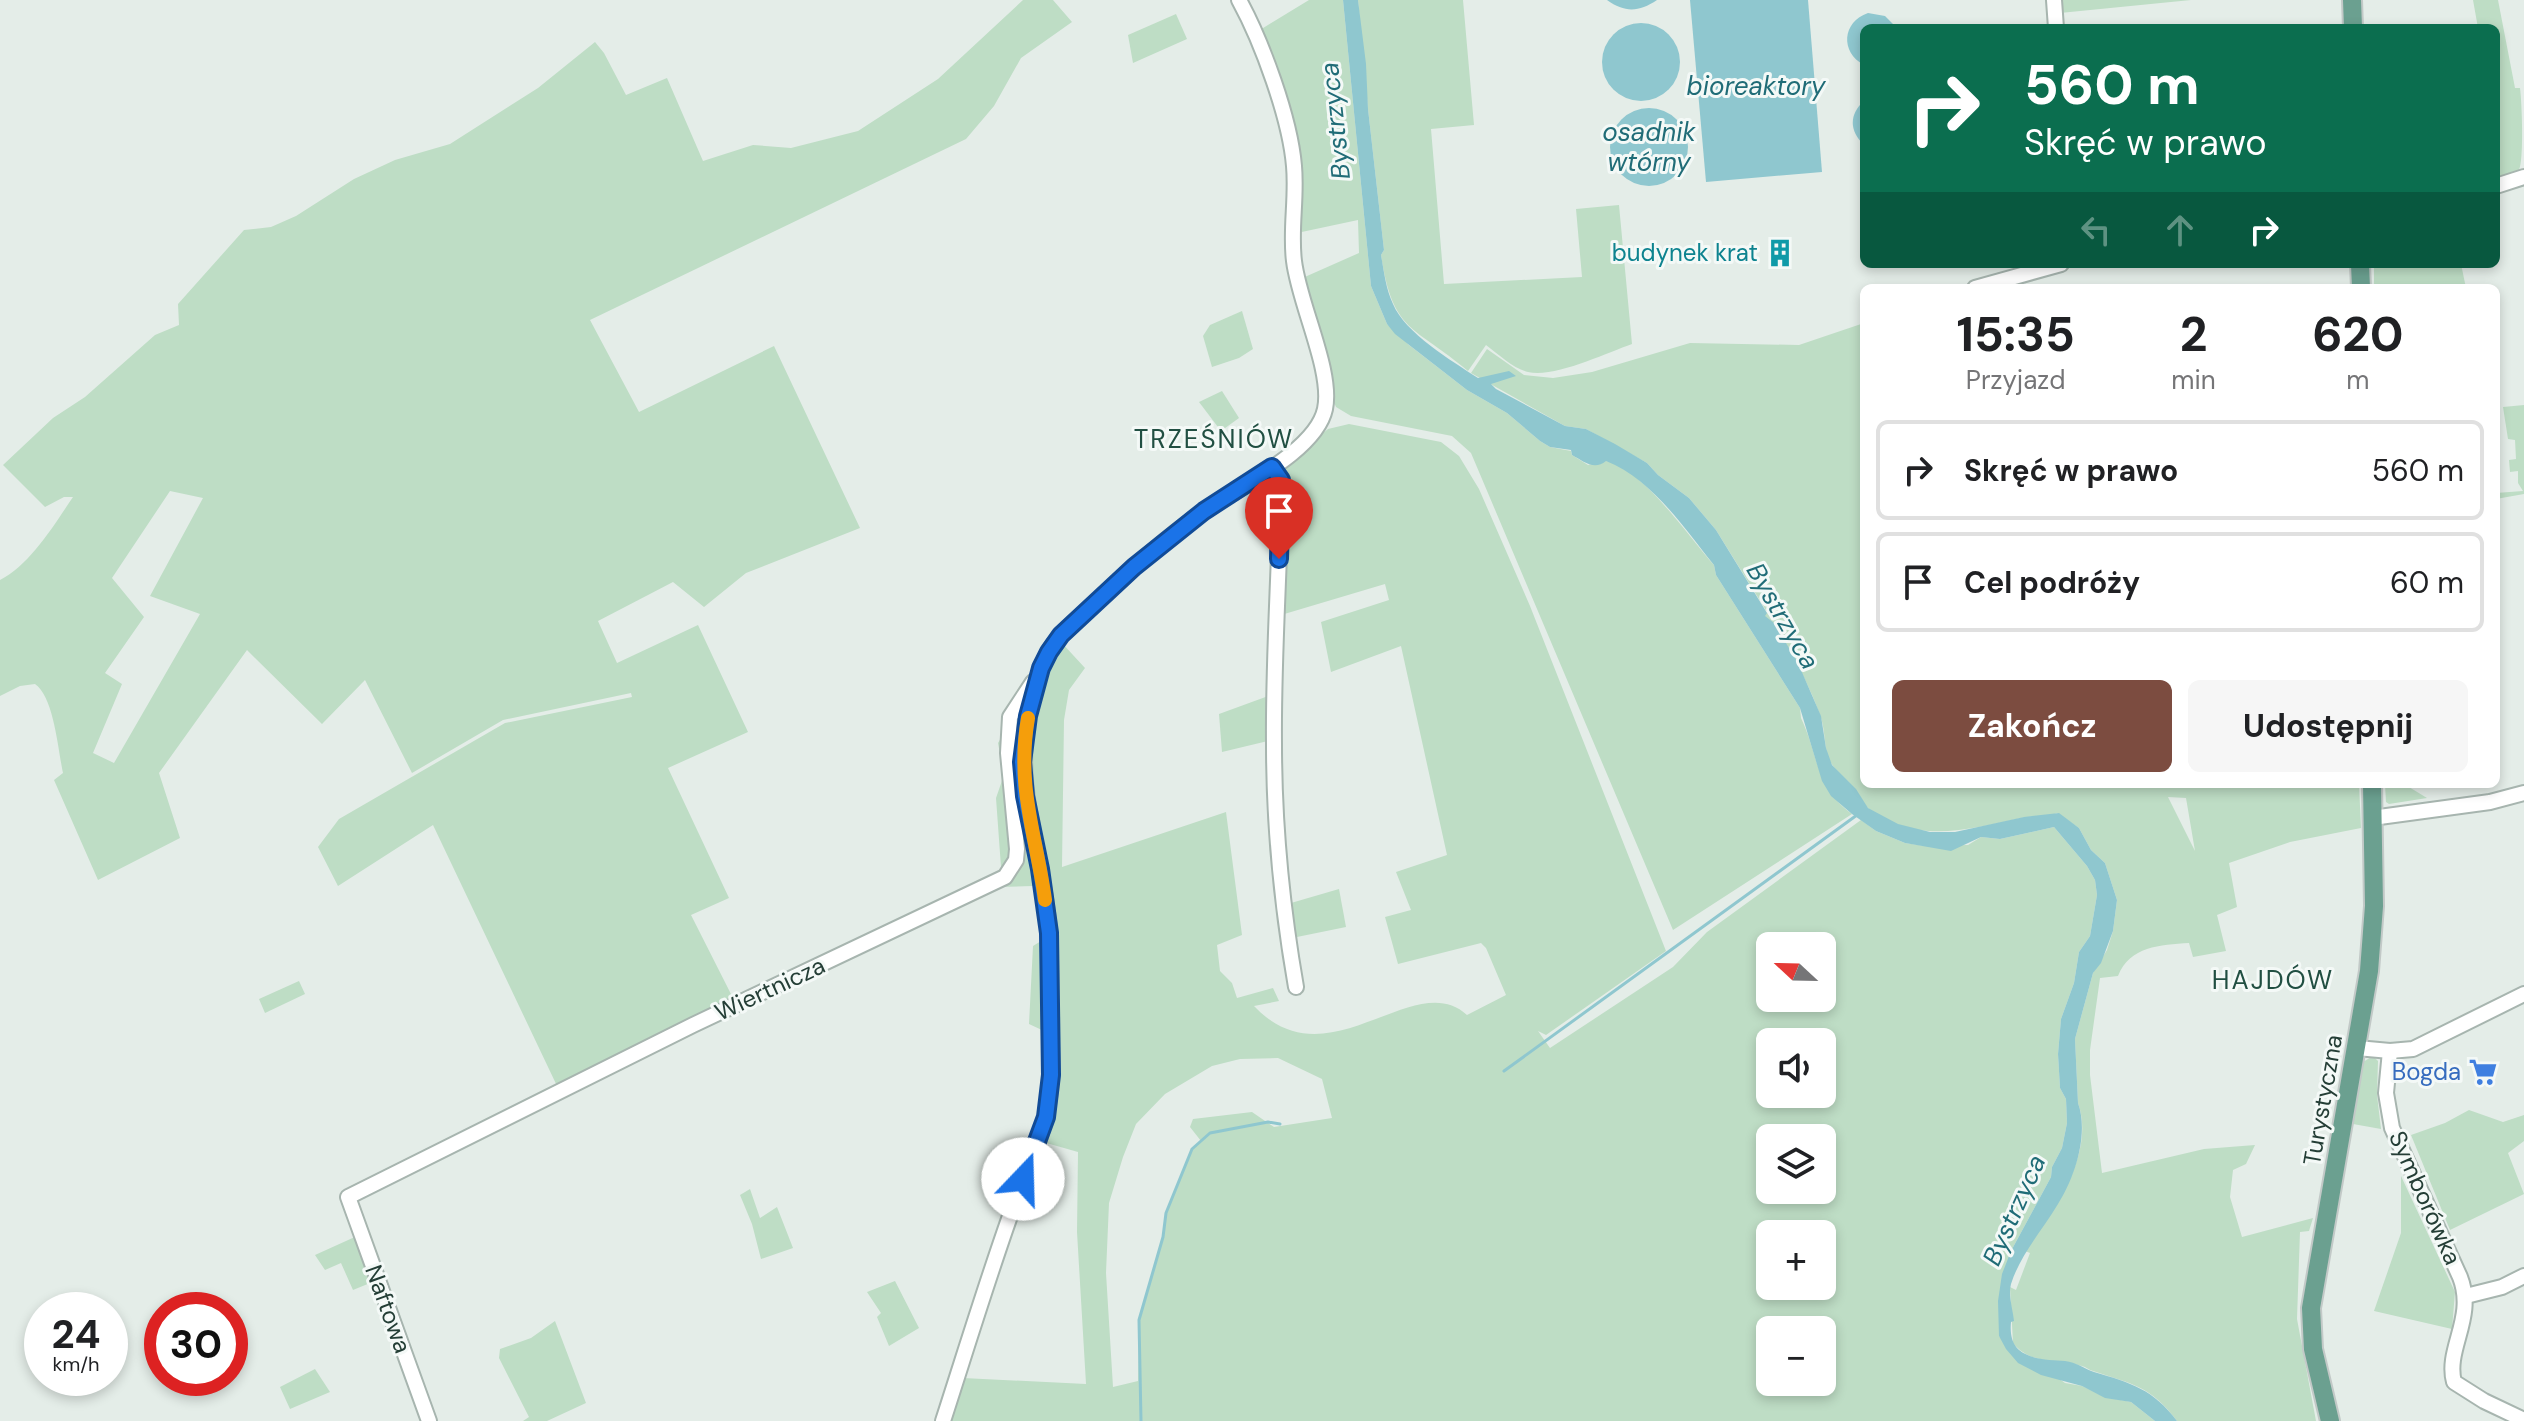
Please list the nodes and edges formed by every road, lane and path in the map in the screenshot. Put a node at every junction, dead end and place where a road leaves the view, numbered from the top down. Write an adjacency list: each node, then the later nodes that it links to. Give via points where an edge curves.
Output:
1 (1239, 0): 10 (street, via 1260,44 1292,149 1297,287 1326,386 1325,409 1316,430)
2 (2054, 0): 4 (street)
3 (2352, 0): 5 (main road)
4 (2056, 24)
5 (2353, 24)
6 (2523, 177): 7 (street)
7 (2500, 185)
8 (2047, 268): 9 (street)
9 (1989, 284)
10 (1272, 467): 11 (street, via 1188,523 1114,585 1057,639); 15 (street, via 1281,480 1275,799)
11 (1037, 681): 19 (street, Wiertnicza, via 1010,717 1017,849 1005,877); 24 (street, via 1022,762 1049,933 1048,1106)
12 (2372, 788): 14 (main road, Turystyczna)
13 (2524, 793): 14 (street)
14 (2372, 818): 17 (main road, Turystyczna, via 2372,940)
15 (1296, 987)
16 (2524, 994): 18 (street, via 2426,1044)
17 (2357, 1048): 18 (street); 25 (main road, Turystyczna, via 2311,1304 2312,1341)
18 (2390, 1051): 21 (street, Symborówka, via 2386,1093 2392,1128)
19 (348, 1197): 23 (street, Naftowa)
20 (2524, 1276): 21 (street, Symborówka)
21 (2466, 1296): 22 (street, Symborówka, via 2454,1382)
22 (2524, 1420)
23 (429, 1421)
24 (943, 1421)
25 (2330, 1421)

